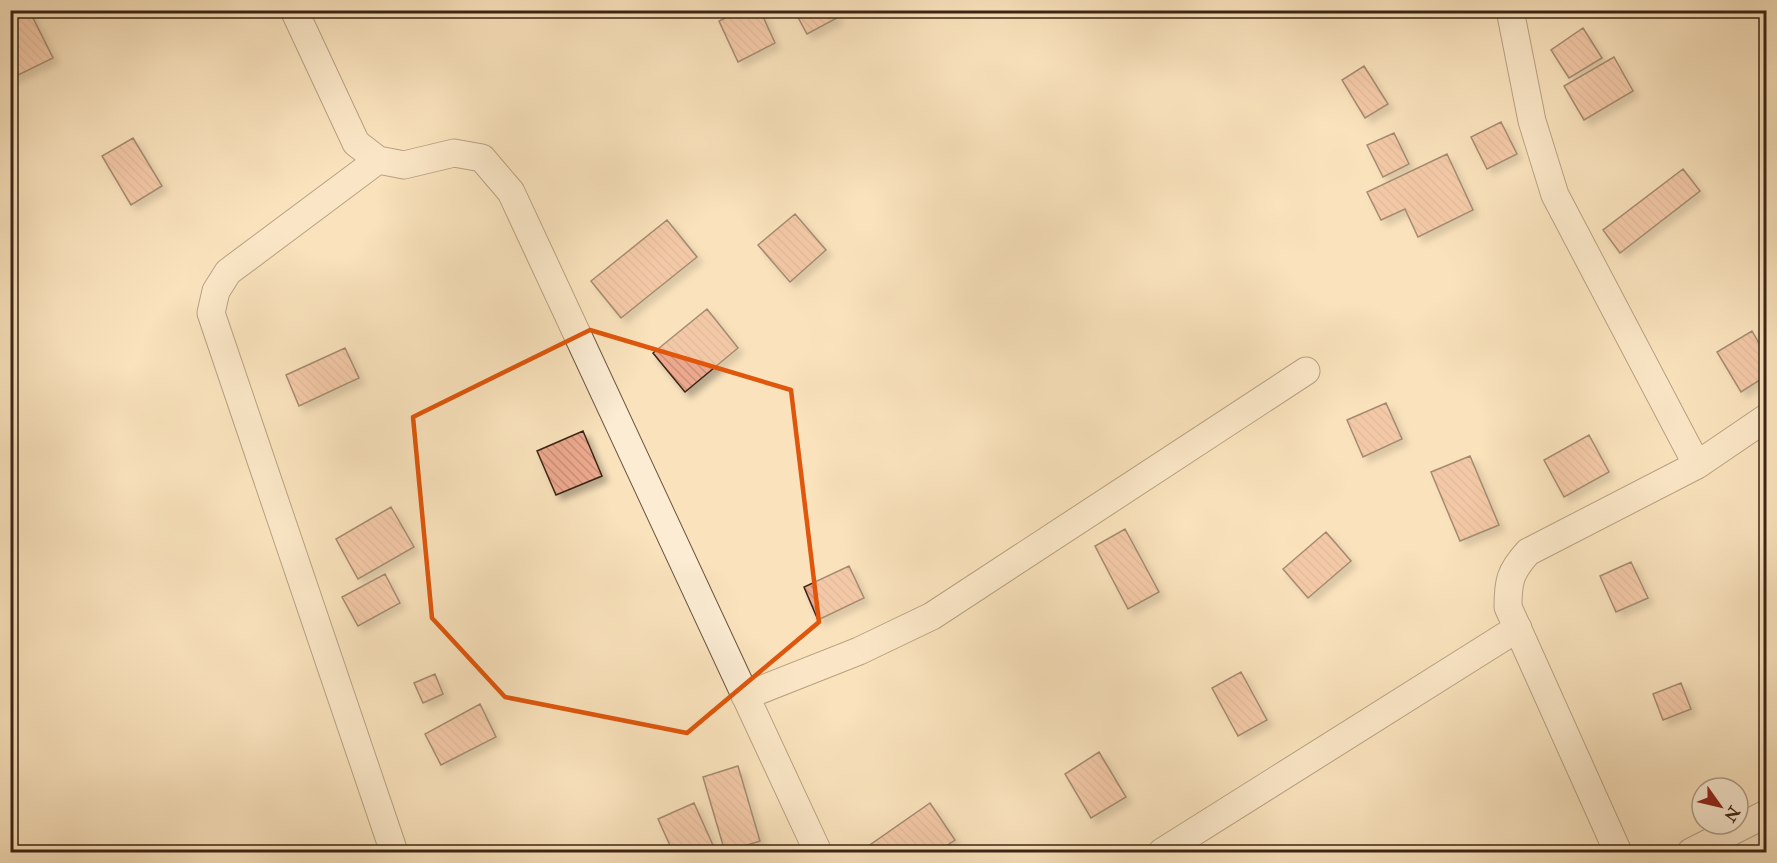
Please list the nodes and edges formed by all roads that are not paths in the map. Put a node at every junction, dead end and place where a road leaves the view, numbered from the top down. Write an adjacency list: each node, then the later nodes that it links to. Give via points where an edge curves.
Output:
1 (294, 10): 3 (street, via 356,143)
2 (1510, 10): 6 (street, via 1532,121 1555,195)
3 (378, 160): 8 (street, via 404,165 454,153 482,158 511,192); 10 (street, via 228,272 216,291 211,313)
4 (1306, 371): 8 (street, via 932,616 859,651)
5 (1767, 418): 6 (street)
6 (1697, 465): 7 (street, via 1528,552 1514,567 1508,585 1508,607)
7 (1518, 628): 12 (street); 13 (street)
8 (745, 696): 11 (street)
9 (1767, 813): 14 (street)
10 (394, 852)
11 (818, 852)
12 (1162, 852)
13 (1618, 852)
14 (1691, 852)

